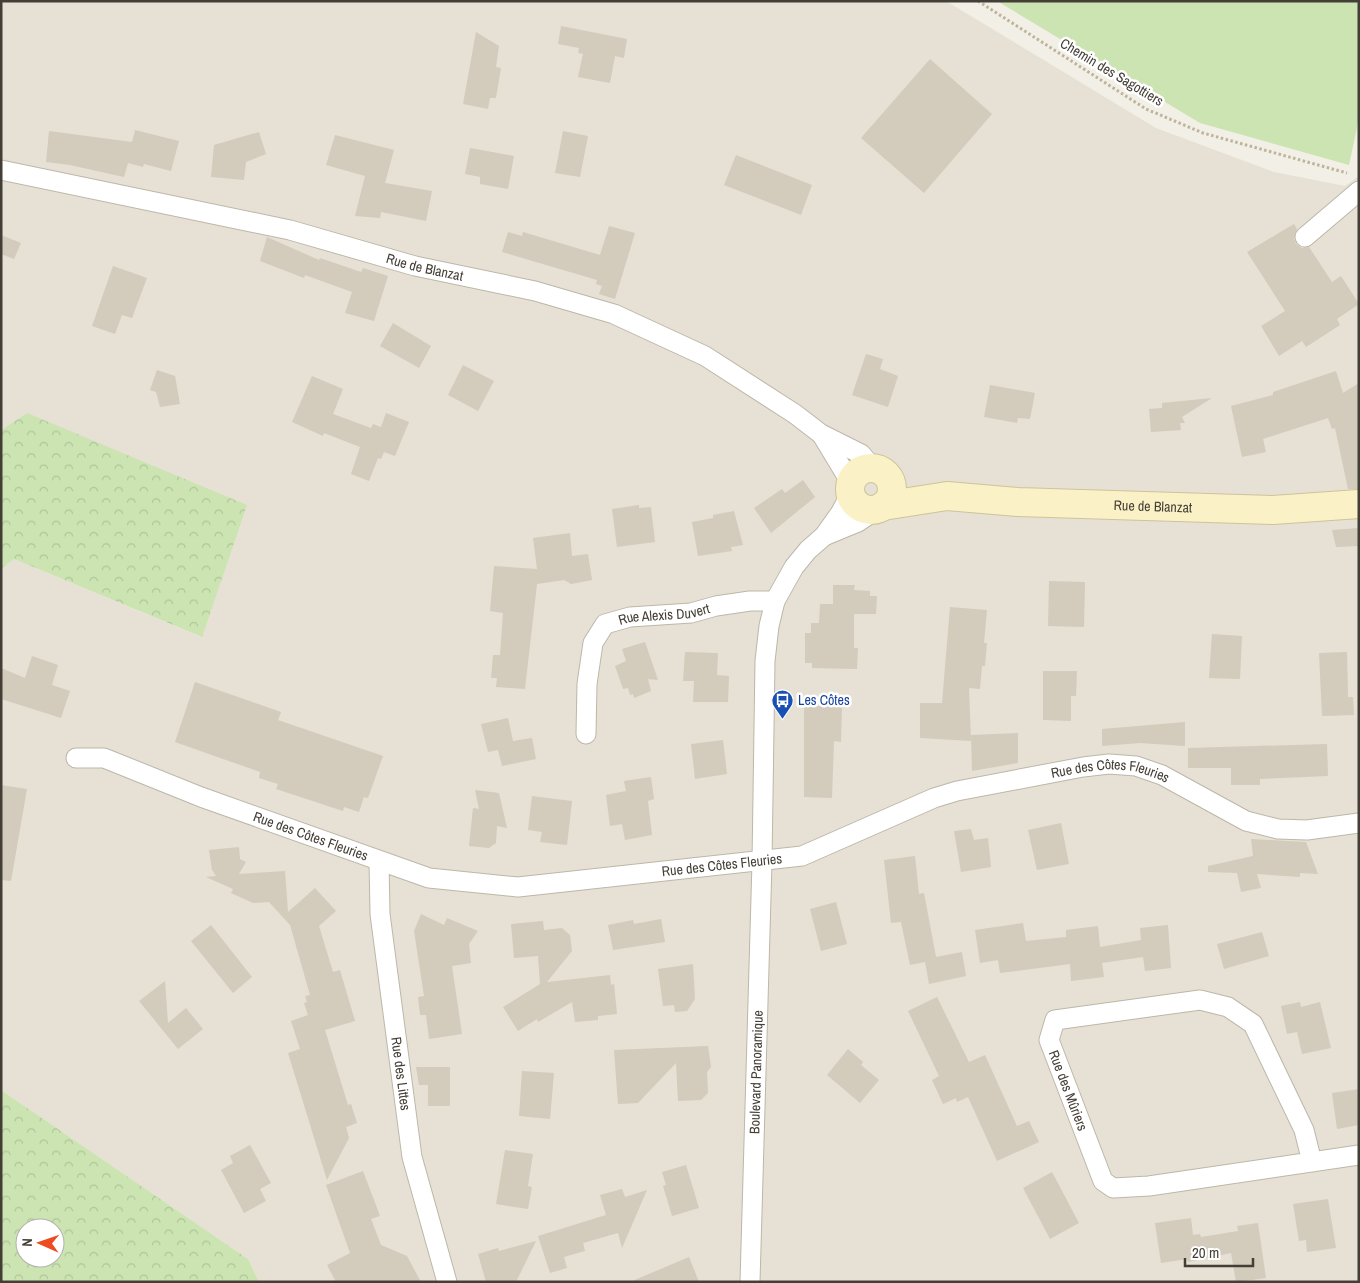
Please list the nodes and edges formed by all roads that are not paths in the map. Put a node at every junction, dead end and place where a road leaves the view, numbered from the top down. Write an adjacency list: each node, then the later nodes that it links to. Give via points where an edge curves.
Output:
1 (1, 170): 4 (street, Rue de Blanzat, via 290,230 415,266 535,290 614,314 705,356)
2 (1359, 191): 3 (street)
3 (1305, 237)
4 (821, 434): 5 (street, Rue de Blanzat, via 861,454); 6 (street, Rue de Blanzat)
5 (880, 472): 6 (street, via 859,472); 7 (street, Rue de Blanzat); 9 (street, via 892,483 892,492)
6 (851, 488): 9 (street, via 858,505 870,510); 10 (street, via 842,512)
7 (947, 496): 8 (street, Rue de Blanzat, via 1018,502 1274,510); 9 (street, Rue de Blanzat)
8 (1359, 504)
9 (880, 508): 10 (street, via 858,522)
10 (824, 536): 11 (street, via 794,567)
11 (776, 600): 12 (street, Rue Alexis Duvert, via 716,606 691,613 630,617 605,624 593,643 586,684); 16 (street, via 765,661)
12 (586, 734)
13 (76, 758): 15 (street, Rue des Côtes Fleuries, via 104,758 201,798)
14 (1359, 823): 16 (street, Rue des Côtes Fleuries, via 1307,830 1246,821 1162,775 1136,766 1109,764 957,791 802,856)
15 (379, 861): 16 (street, Rue des Côtes Fleuries, via 428,878 518,887); 19 (street, Rue des Littes, via 380,914 412,1157)
16 (762, 862): 20 (street, Boulevard Panoramique)
17 (1359, 1156): 18 (street, Rue des Mûriers)
18 (1312, 1162): 18 (street, Rue des Mûriers, via 1149,1186 1113,1188 1102,1181 1049,1040 1055,1020 1200,1000 1228,1007 1253,1024 1304,1130)
19 (447, 1282)
20 (750, 1282)

